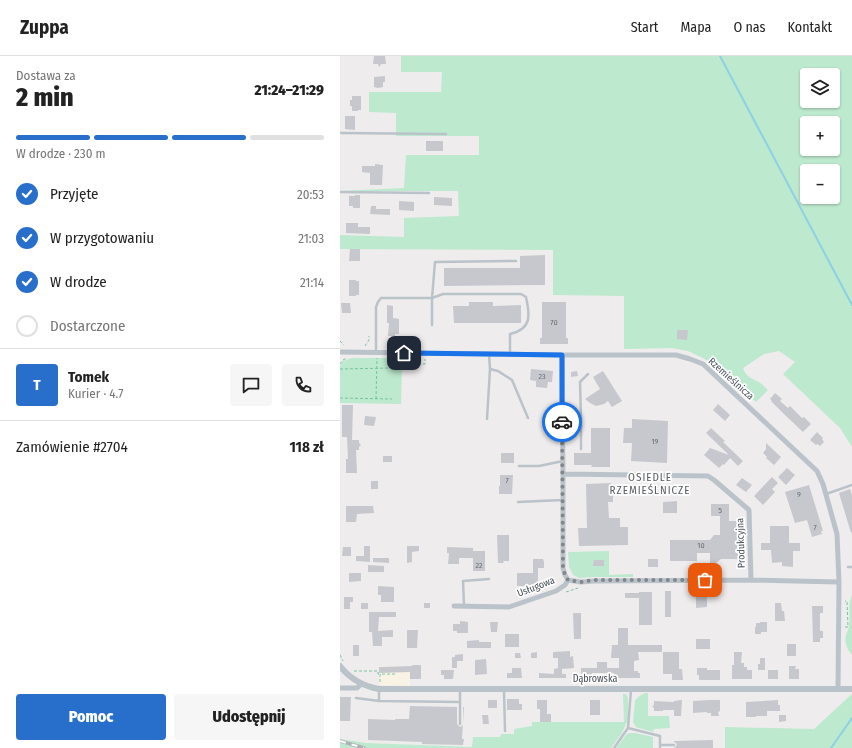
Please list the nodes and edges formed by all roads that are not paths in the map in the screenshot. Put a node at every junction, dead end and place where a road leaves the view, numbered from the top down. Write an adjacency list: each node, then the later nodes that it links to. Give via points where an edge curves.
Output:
1 (340, 133): 2 (lane)
2 (446, 134)
3 (340, 192): 4 (lane)
4 (429, 193)
5 (516, 261): 6 (lane, via 435,262)
6 (432, 298): 7 (lane); 10 (lane, via 443,294 521,294 526,297 527,324 517,333 510,334); 11 (lane, via 381,298 376,307)
7 (432, 326)
8 (340, 352): 11 (street, Rzemieślnicza)
9 (489, 354): 10 (street, Rzemieślnicza); 11 (street, Rzemieślnicza); 13 (lane)
10 (510, 354): 12 (street, Rzemieślnicza)
11 (376, 355)
12 (562, 355): 18 (street); 24 (street, Rzemieślnicza, via 676,355 703,364 817,471)
13 (490, 369): 15 (lane, via 512,380); 16 (lane)
14 (588, 374): 17 (lane, via 580,382)
15 (528, 418)
16 (487, 419)
17 (581, 419): 18 (lane); 19 (lane)
18 (562, 422): 20 (street)
19 (581, 448)
20 (563, 461): 21 (lane, via 538,466); 22 (street)
21 (519, 466)
22 (563, 474): 25 (street); 29 (street, Produkcyjna, via 708,476 749,510)
23 (852, 485): 24 (lane)
24 (826, 494): 30 (street, Rzemieślnicza, via 837,534)
25 (563, 500): 26 (lane); 28 (street, via 563,568)
26 (518, 502)
27 (489, 579): 32 (lane, via 463,581)
28 (568, 580): 29 (street, Usługowa); 32 (street, Usługowa, via 556,591 509,607)
29 (751, 580): 30 (street, Usługowa)
30 (839, 582): 40 (street, Rzemieślnicza)
31 (454, 606): 32 (street, Usługowa)
32 (464, 606)
33 (341, 666): 34 (street)
34 (361, 684): 35 (street, Dąbrowska); 36 (street, Dąbrowska, via 357,688)
35 (380, 687): 37 (street, Dąbrowska); 43 (lane)
36 (340, 688)
37 (460, 689): 38 (street, Dąbrowska); 44 (lane)
38 (504, 689): 39 (street, Dąbrowska); 47 (lane)
39 (631, 689): 40 (street, Dąbrowska); 46 (lane)
40 (838, 689): 41 (street, Dąbrowska)
41 (852, 689)
42 (356, 698): 43 (lane)
43 (379, 701): 44 (lane)
44 (460, 702): 45 (lane)
45 (460, 724)
46 (628, 728): 49 (lane, via 660,736); 50 (lane)
47 (506, 731)
48 (674, 745): 49 (lane)
49 (660, 746)
50 (614, 748)

